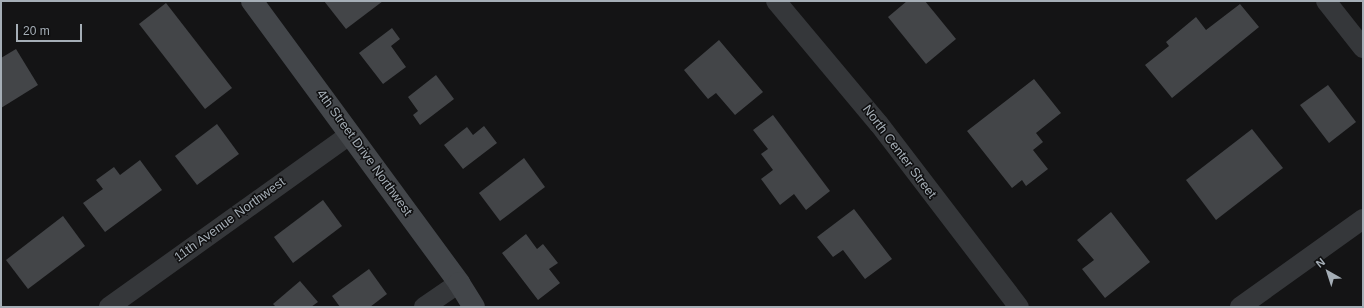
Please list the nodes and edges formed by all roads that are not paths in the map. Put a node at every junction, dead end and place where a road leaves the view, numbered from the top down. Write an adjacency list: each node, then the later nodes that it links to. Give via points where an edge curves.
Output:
1 (252, 1): 5 (main road, 4th Street Drive Northwest)
2 (776, 1): 11 (street, North Center Street, via 879,124)
3 (1326, 1): 4 (street)
4 (1363, 48)
5 (350, 134): 7 (main road, 4th Street Drive Northwest); 8 (street, 11th Avenue Northwest)
6 (1363, 219): 12 (street)
7 (459, 283): 9 (street); 10 (main road, 4th Street Drive Northwest)
8 (110, 307)
9 (424, 307)
10 (474, 307)
11 (1019, 307)
12 (1240, 307)

